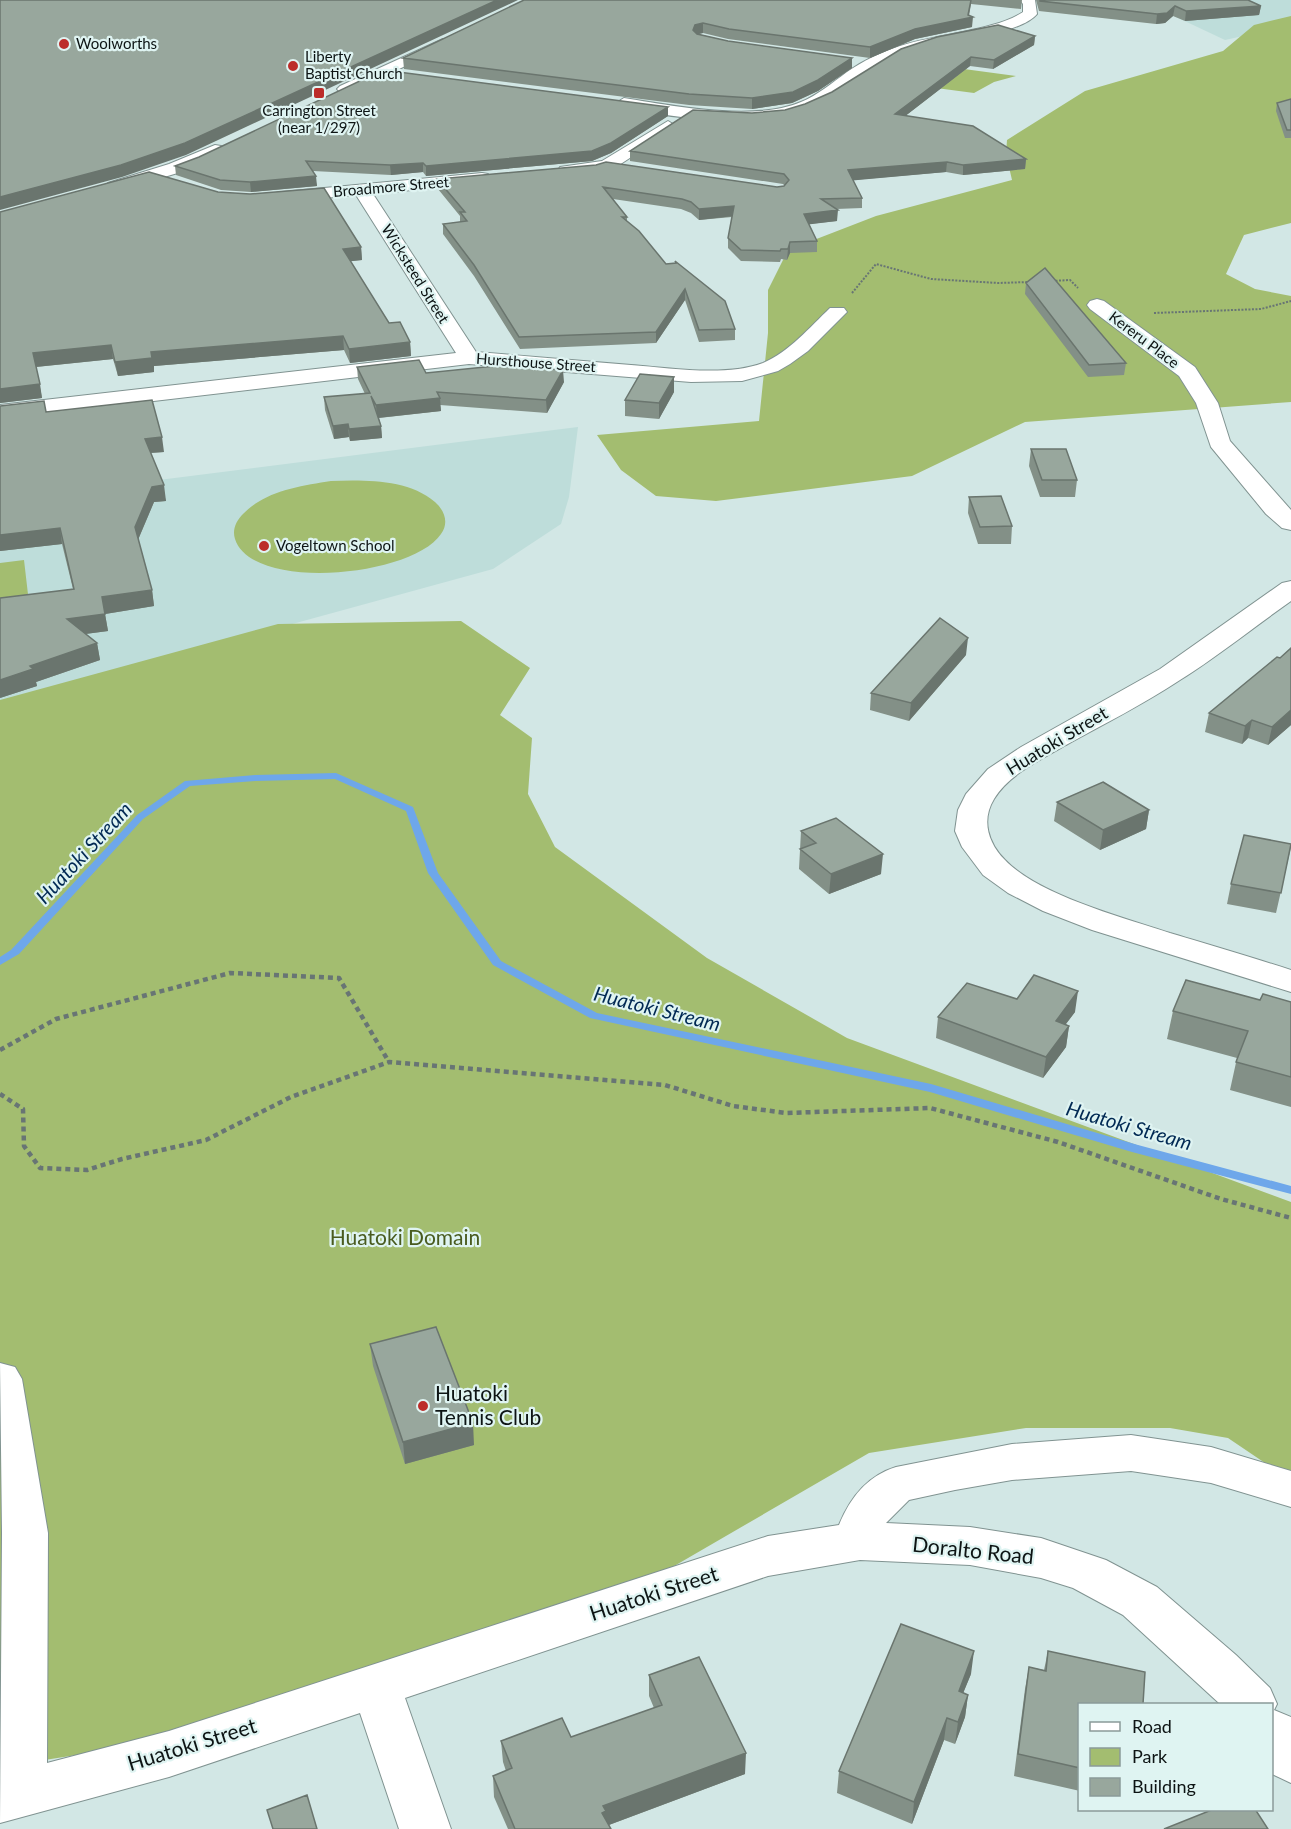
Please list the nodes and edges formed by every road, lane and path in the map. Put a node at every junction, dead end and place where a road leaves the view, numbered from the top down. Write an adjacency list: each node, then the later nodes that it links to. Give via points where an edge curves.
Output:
1 (1026, 0): 4 (street, via 1030,2 1030,14 1015,24 908,48)
2 (461, 34): 5 (street)
3 (846, 61): 4 (street)
4 (870, 64): 9 (street, via 798,108 739,115)
5 (381, 72): 6 (street); 7 (street)
6 (414, 76)
7 (329, 97)
8 (609, 101): 9 (street)
9 (689, 112): 11 (street)
10 (224, 146): 14 (street)
11 (607, 165): 12 (street); 13 (street)
12 (628, 169)
13 (545, 173)
14 (152, 176): 16 (street); 18 (street)
15 (499, 177): 17 (street, Broadmore Street)
16 (181, 185)
17 (362, 189): 19 (street, Broadmore Street); 25 (street, Wicksteed Street)
18 (97, 192)
19 (267, 198)
20 (1046, 281): 23 (path, via 1070,280)
21 (1034, 282): 24 (path, via 998,284 931,279 876,264)
22 (1291, 301): 23 (path, via 1262,309)
23 (1103, 309): 27 (street, Kereru Place, via 1187,372 1207,403 1219,442)
24 (837, 312): 25 (street, Hursthouse Street, via 783,360 742,375 691,376)
25 (469, 358): 26 (street, Hursthouse Street)
26 (0, 412)
27 (1291, 523)
28 (1291, 589): 29 (street, Huatoki Street, via 1170,675 999,775 981,794 973,810 971,831 994,867 1019,886 1055,904)
29 (1291, 981)
30 (0, 1050): 31 (path, via 56,1019 230,973 339,978)
31 (389, 1062): 32 (path, via 291,1097 206,1140 87,1170 40,1168 24,1146 23,1109); 33 (path, via 665,1085 733,1106 786,1113 930,1108 1058,1142 1221,1199)
32 (0, 1094)
33 (1291, 1218)
34 (1, 1396): 41 (street, via 25,1533)
35 (1291, 1489): 36 (street, via 1211,1465 1131,1453 1012,1462 897,1485 871,1508 862,1524)
36 (860, 1541): 37 (street, Huatoki Street, via 768,1556); 38 (street, Doralto Road, via 970,1546 1041,1558 1089,1574 1140,1601)
37 (376, 1686): 41 (street, Huatoki Street, via 169,1754); 42 (street)
38 (1251, 1703)
39 (1273, 1733): 40 (street)
40 (1291, 1760)
41 (10, 1797)
42 (425, 1829)

